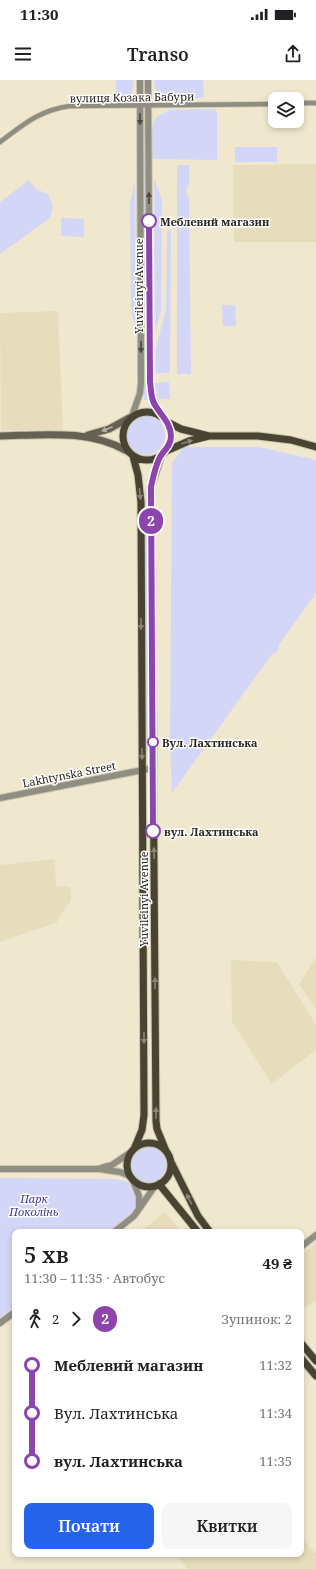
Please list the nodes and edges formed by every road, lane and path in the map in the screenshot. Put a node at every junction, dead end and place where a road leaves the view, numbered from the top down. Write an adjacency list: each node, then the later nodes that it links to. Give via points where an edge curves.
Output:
1 (140, 80): 7 (street, Yuvileinyi Avenue)
2 (148, 80): 6 (street, Yuvileinyi Avenue)
3 (304, 103): 4 (street)
4 (316, 103)
5 (268, 104): 6 (street, вулиця Козака Бабури)
6 (148, 105): 7 (street, вулиця Козака Бабури); 10 (street, Yuvileinyi Avenue, one-way to 6, via 153,399 150,382)
7 (140, 106): 8 (street, вулиця Козака Бабури, via 84,105 58,108 34,118); 9 (street, Yuvileinyi Avenue, one-way to 9, via 141,383)
8 (0, 142)
9 (131, 417): 10 (main road, via 147,411); 12 (main road, one-way to 12, via 109,429); 15 (main road, via 122,430 122,438)
10 (165, 420): 13 (main road, via 181,428); 16 (main road, via 171,437 170,444)
11 (0, 436): 12 (main road)
12 (84, 436): 15 (main road, via 109,442)
13 (209, 436): 14 (main road, via 258,436 291,440); 16 (main road, one-way to 13)
14 (316, 447)
15 (130, 453): 16 (main road, via 146,460 154,459); 18 (main road, Yuvileinyi Avenue, one-way to 18, via 138,475 141,502)
16 (163, 453): 17 (main road, Yuvileinyi Avenue, via 151,487)
17 (153, 768): 18 (street, Lakhtynska Street); 21 (main road, Yuvileinyi Avenue, one-way to 17, via 156,1121)
18 (142, 770): 19 (street, Lakhtynska Street); 20 (main road, Yuvileinyi Avenue, one-way to 20, via 144,1115 142,1130)
19 (0, 798)
20 (133, 1150): 21 (main road, via 147,1143 160,1146); 24 (street, via 112,1165); 25 (main road, via 128,1160)
21 (166, 1151): 22 (main road)
22 (170, 1158): 26 (main road, via 169,1173); 30 (main road, one-way to 22, via 198,1216)
23 (0, 1169): 24 (street)
24 (98, 1169): 25 (street, via 120,1172)
25 (131, 1177): 26 (main road, via 138,1184); 27 (street, via 139,1196)
26 (157, 1185): 27 (street); 29 (main road)
27 (138, 1208): 28 (street, via 134,1216)
28 (118, 1229)
29 (195, 1229)
30 (208, 1229)
31 (316, 1235): 32 (street)
32 (304, 1245)
33 (12, 1314): 34 (street)
34 (0, 1323)
35 (304, 1347): 36 (main road)
36 (316, 1361)
37 (304, 1362): 38 (main road)
38 (316, 1376)

